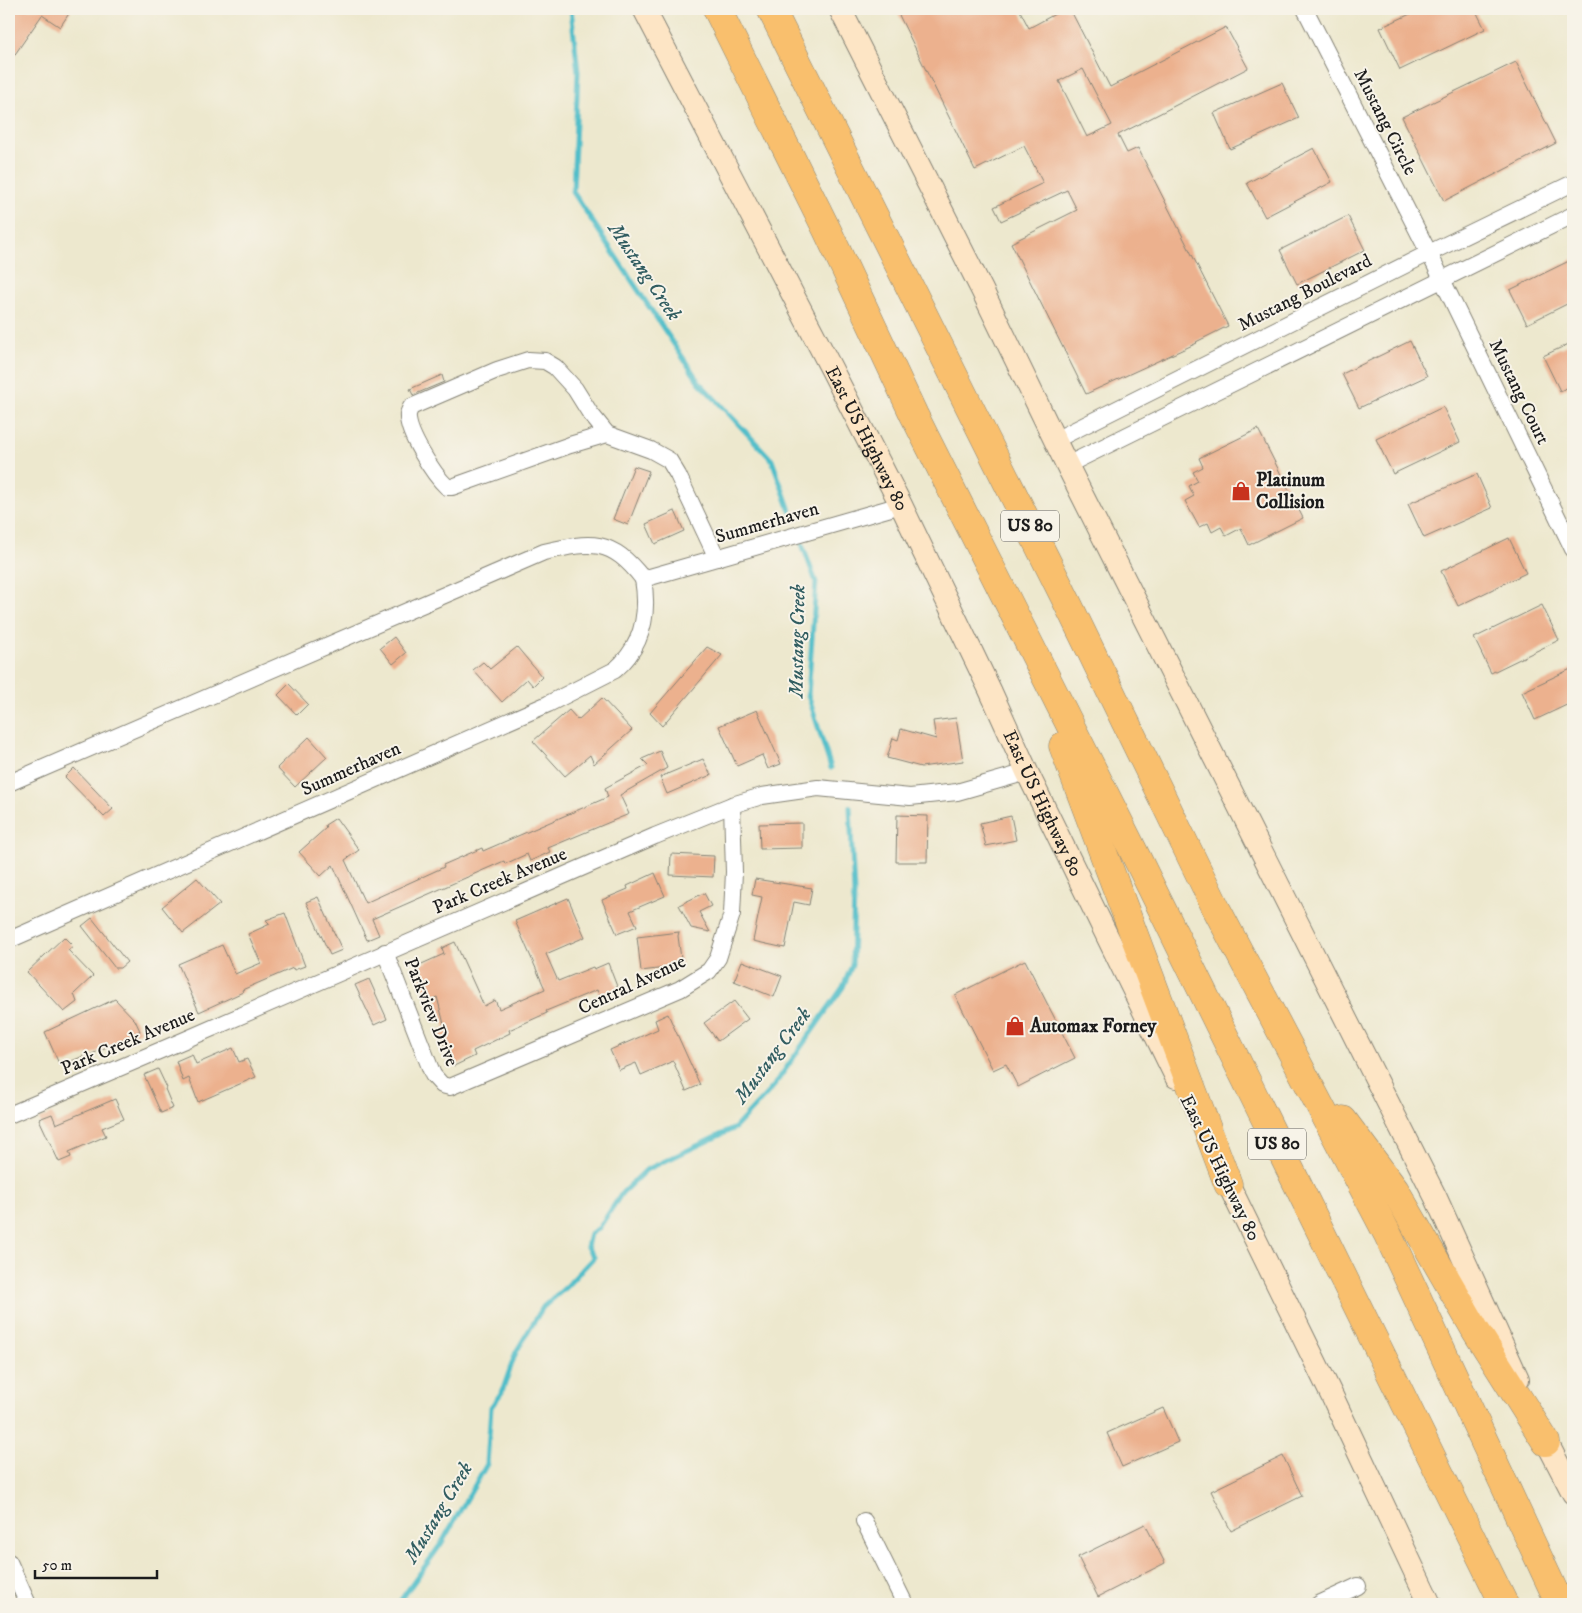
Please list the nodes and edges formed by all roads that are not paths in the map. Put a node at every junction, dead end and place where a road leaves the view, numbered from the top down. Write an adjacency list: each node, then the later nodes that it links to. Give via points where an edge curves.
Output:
1 (644, 9): 13 (main road, East US Highway 80)
2 (717, 9): 17 (highway, US 80)
3 (771, 9): 23 (highway, US 80, via 1218,910)
4 (840, 9): 11 (main road)
5 (1305, 9): 8 (street, Mustang Circle)
6 (1573, 184): 8 (street, Mustang Boulevard)
7 (1573, 216): 9 (street)
8 (1429, 253): 9 (street, Mustang Court); 11 (street, Mustang Boulevard)
9 (1442, 280): 12 (street); 14 (street, Mustang Court)
10 (607, 434): 10 (street, via 452,487 432,470 415,439 408,415 411,407 497,370 528,360 545,361 575,389); 15 (street, via 652,450 669,460)
11 (1056, 440): 12 (main road)
12 (1067, 465): 27 (main road, via 1442,1209)
13 (901, 505): 15 (street, Summerhaven); 18 (main road, East US Highway 80)
14 (1573, 548)
15 (717, 558): 16 (street, Summerhaven)
16 (643, 579): 19 (street, via 631,563 616,552 589,543 544,552); 21 (street, Summerhaven, via 646,598 642,631 615,670 548,704)
17 (1049, 684): 26 (highway, via 1062,743); 36 (highway, US 80)
18 (1027, 772): 20 (street, Park Creek Avenue, via 957,792 910,797 818,788 762,796); 26 (main road, East US Highway 80)
19 (9, 783)
20 (732, 805): 22 (street, Park Creek Avenue); 24 (street, Central Avenue, via 732,914 718,958 709,971 680,989 450,1087)
21 (9, 940)
22 (385, 952): 24 (street, Parkview Drive, via 433,1076); 25 (street, Park Creek Avenue)
23 (1288, 1044): 27 (highway, via 1395,1190); 37 (highway, US 80, via 1388,1235)
24 (442, 1086)
25 (9, 1115)
26 (1228, 1184): 35 (main road, East US Highway 80)
27 (1546, 1442): 28 (main road)
28 (1573, 1493)
29 (864, 1520): 33 (street)
30 (9, 1562): 32 (street)
31 (1358, 1586): 34 (street)
32 (28, 1604)
33 (905, 1604)
34 (1320, 1604)
35 (1430, 1604)
36 (1504, 1604)
37 (1560, 1604)

